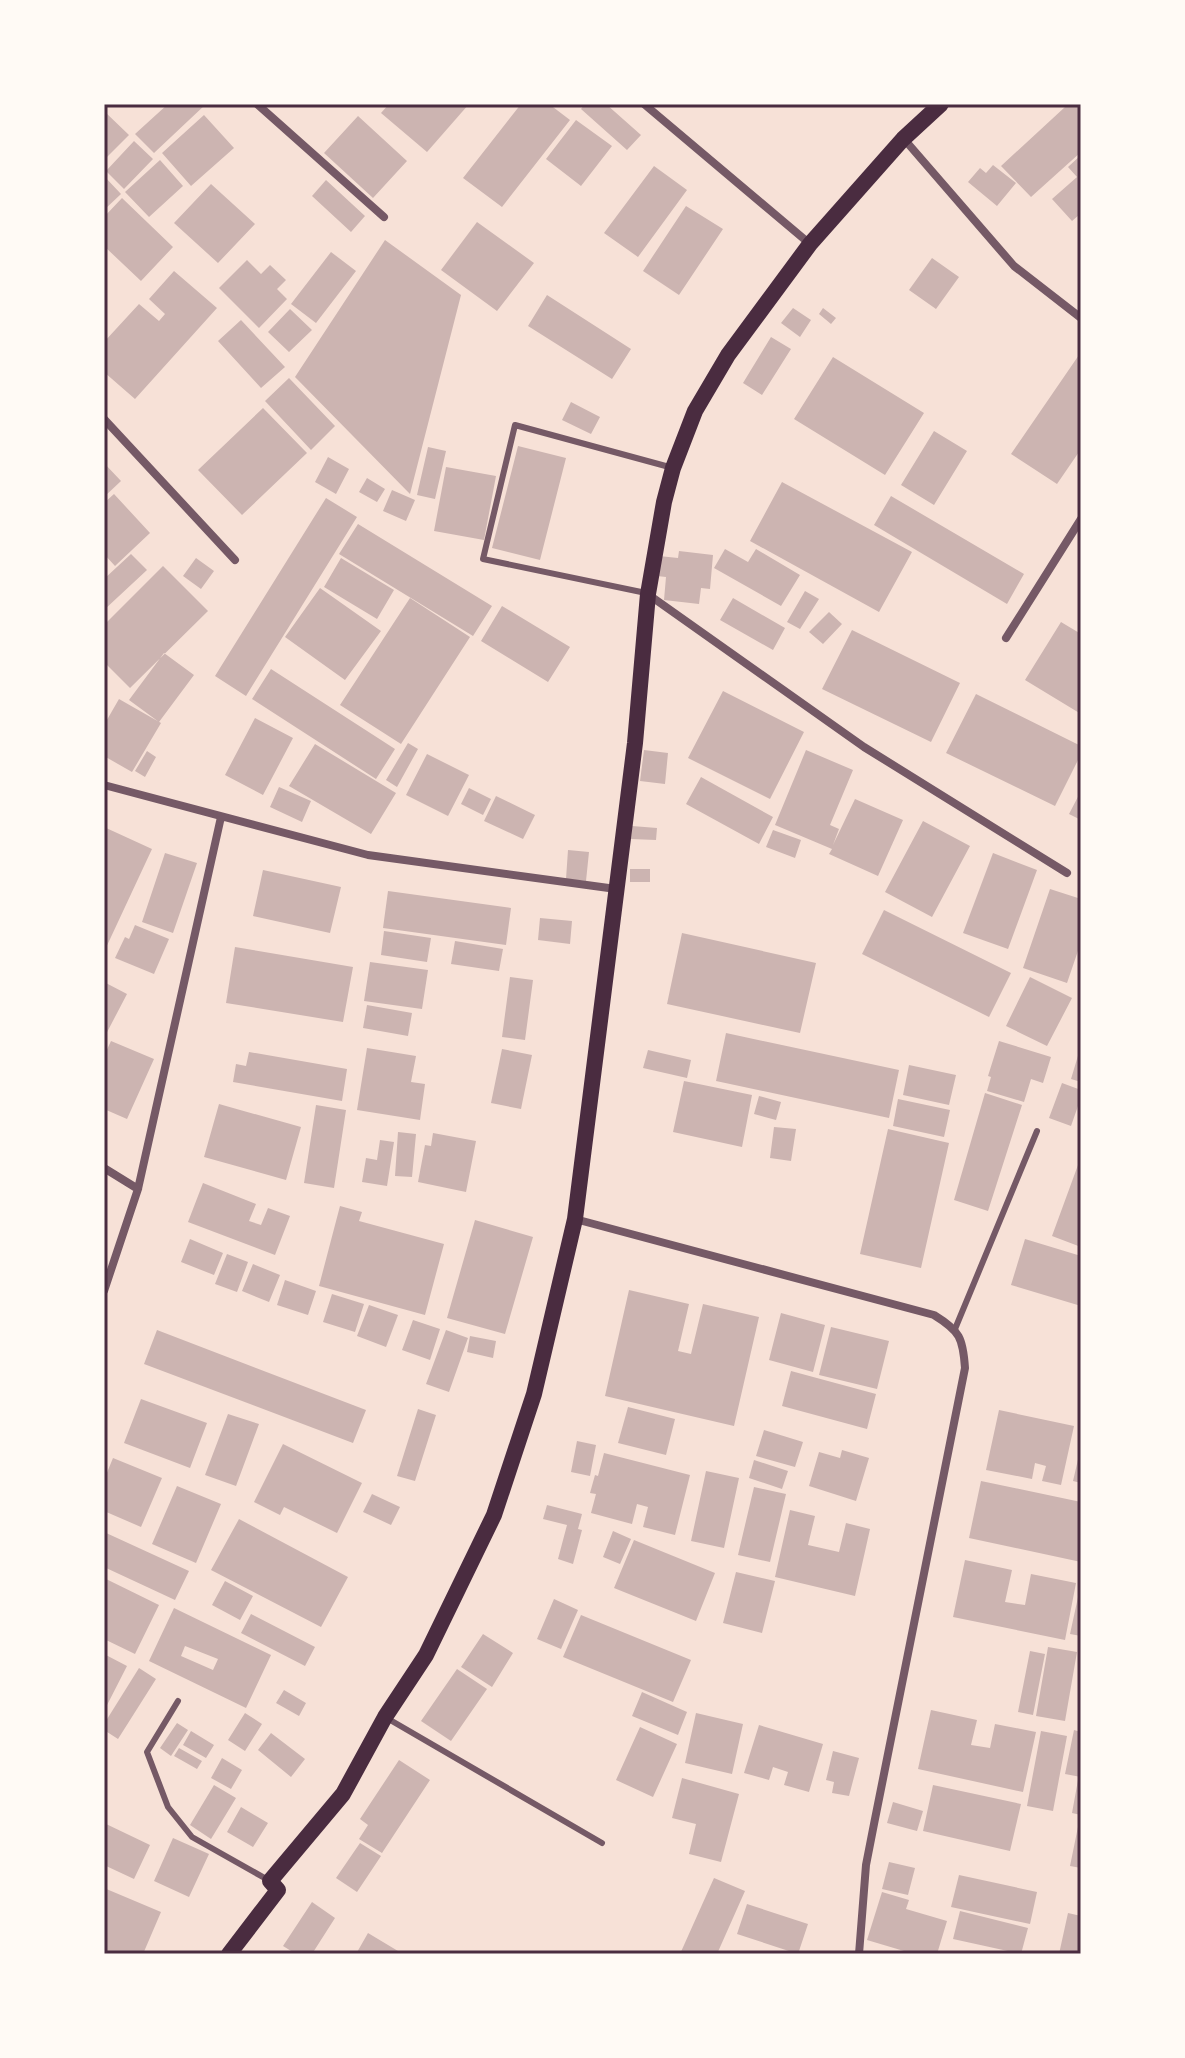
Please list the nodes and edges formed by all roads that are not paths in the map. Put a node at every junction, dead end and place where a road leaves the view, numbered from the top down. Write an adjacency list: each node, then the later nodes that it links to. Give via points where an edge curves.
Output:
1 (257, 104): 5 (street)
2 (644, 104): 6 (street)
3 (941, 104): 4 (main road)
4 (903, 139): 6 (main road); 7 (street, via 1014,266)
5 (384, 217)
6 (810, 244): 9 (main road, via 728,355 695,411)
7 (1081, 318)
8 (104, 419): 11 (street)
9 (673, 468): 12 (main road); 12 (lane, via 515,425 483,559)
10 (1081, 519): 13 (street)
11 (235, 560)
12 (648, 594): 16 (street, via 864,747); 17 (main road)
13 (1006, 638)
14 (104, 785): 15 (street)
15 (221, 817): 17 (street, via 368,855); 20 (street)
16 (1067, 873)
17 (617, 890): 21 (main road)
18 (1037, 1131): 23 (lane)
19 (104, 1168): 20 (street)
20 (138, 1189): 22 (street)
21 (575, 1219): 23 (street, via 934,1315); 25 (main road, via 534,1394 494,1515 426,1655)
22 (104, 1291)
23 (955, 1329): 29 (street, via 965,1368 866,1865)
24 (178, 1701): 27 (lane, via 147,1752 168,1807 192,1837)
25 (385, 1717): 26 (lane); 27 (main road, via 343,1794)
26 (602, 1843)
27 (270, 1881): 28 (main road, via 278,1890)
28 (229, 1954)
29 (859, 1954)

